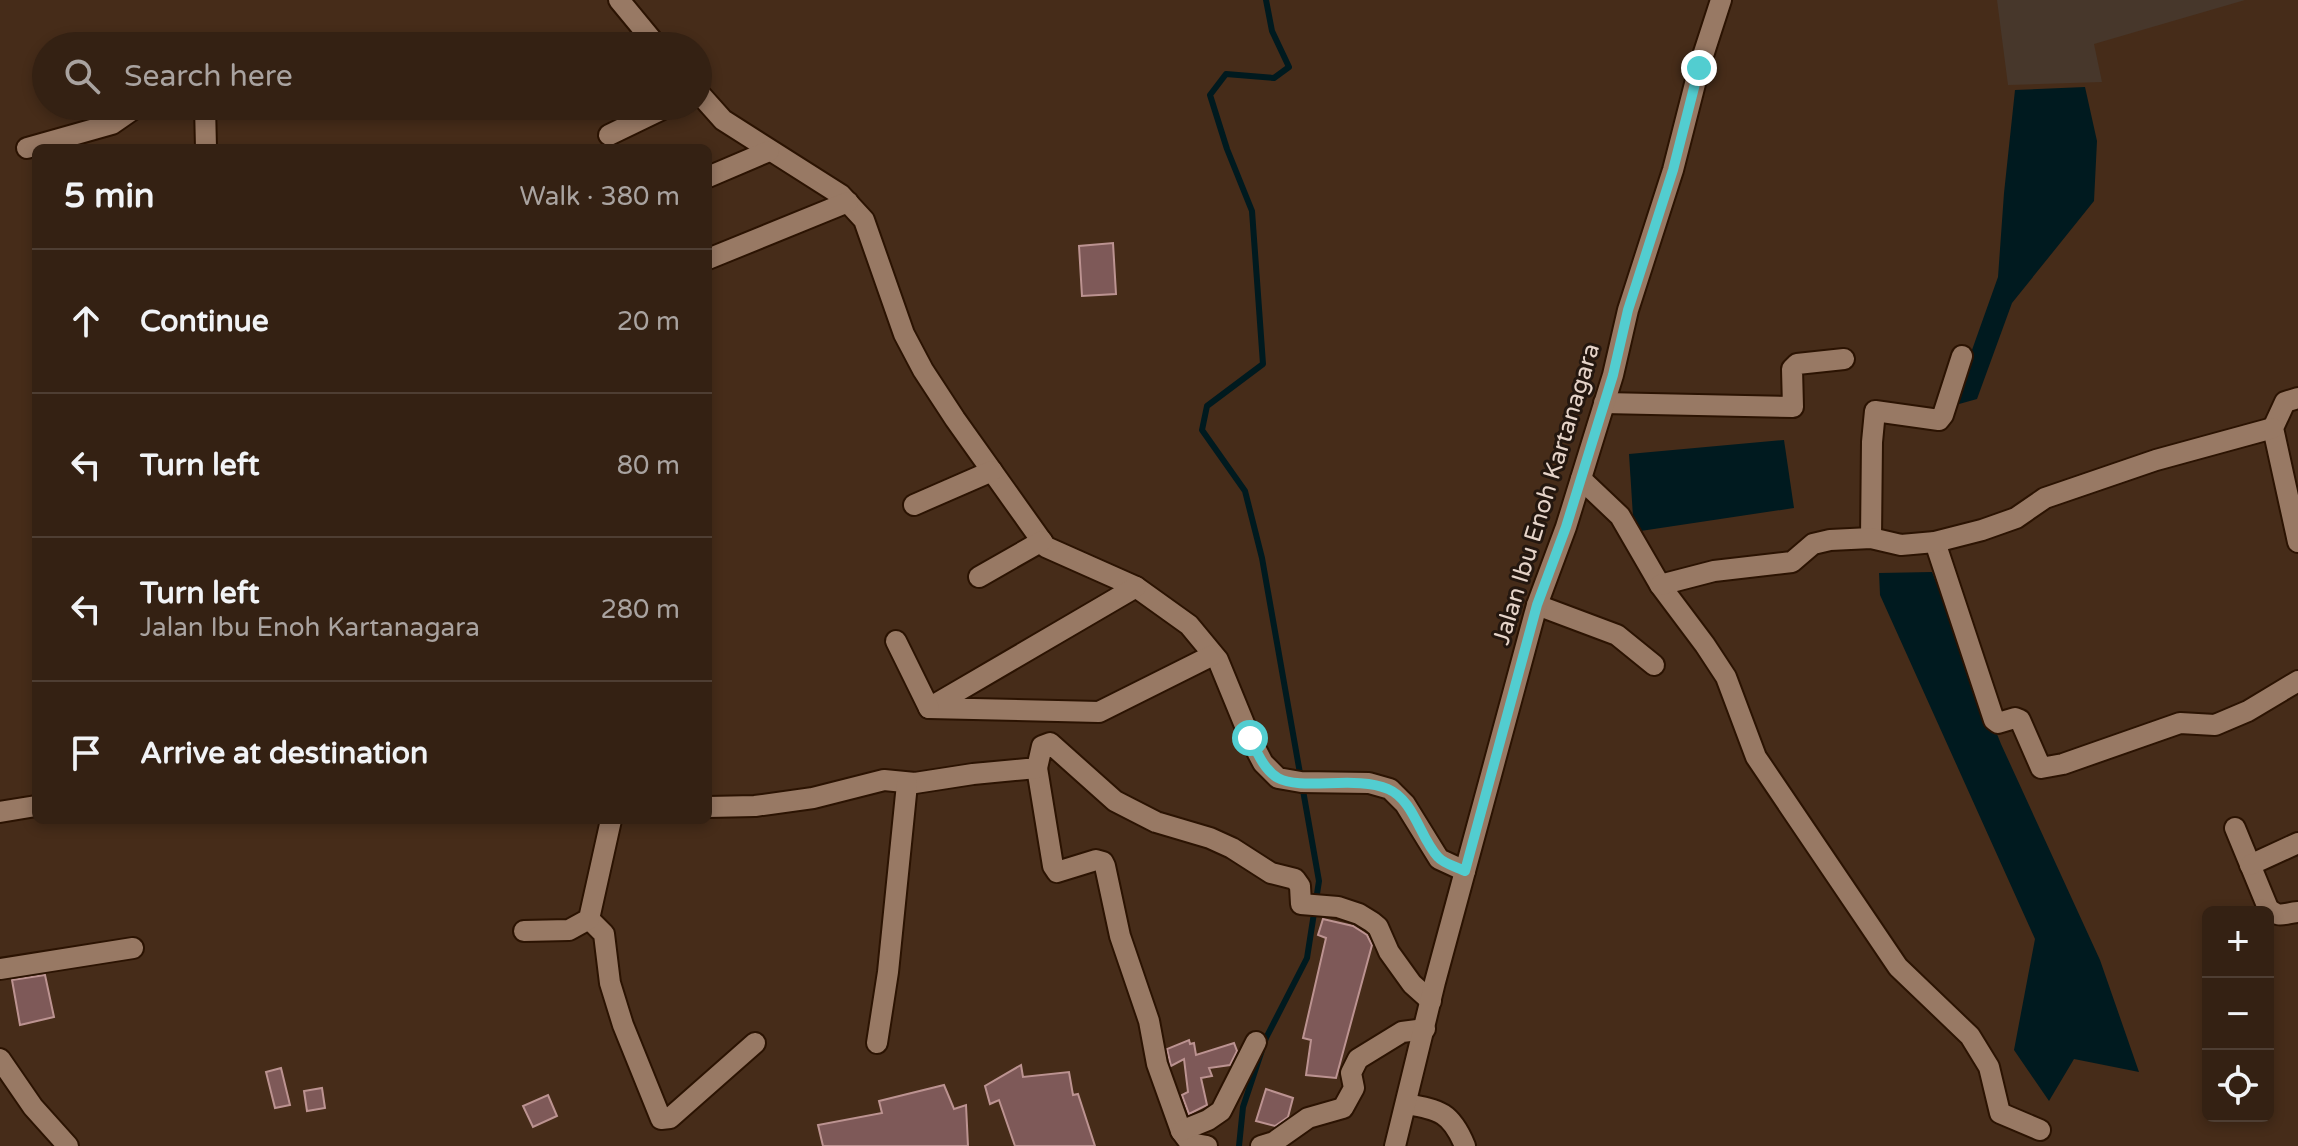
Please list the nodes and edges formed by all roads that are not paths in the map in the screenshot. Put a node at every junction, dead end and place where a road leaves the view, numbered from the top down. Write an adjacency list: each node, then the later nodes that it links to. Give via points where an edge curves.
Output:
1 (619, 0): 3 (street)
2 (1721, 0): 20 (street, Jalan Ibu Enoh Kartanagara)
3 (641, 32)
4 (712, 108): 13 (street)
5 (118, 120): 9 (street)
6 (205, 120): 10 (street)
7 (640, 120): 8 (street)
8 (609, 135)
9 (41, 144)
10 (206, 144)
11 (32, 147): 12 (street)
12 (27, 148)
13 (769, 151): 14 (street); 15 (street)
14 (712, 175)
15 (848, 202): 16 (street); 22 (street, via 864,220 904,334 923,370)
16 (712, 257)
17 (1962, 356): 25 (street, via 1939,420 1875,411)
18 (1844, 359): 20 (street, via 1797,364 1792,369 1793,407)
19 (2298, 398): 21 (street, via 2285,402)
20 (1604, 403): 23 (street, Jalan Ibu Enoh Kartanagara)
21 (2273, 428): 27 (street, via 2156,460 2045,498 2016,518); 28 (street)
22 (992, 471): 24 (street); 26 (street)
23 (1581, 479): 30 (street, via 1620,516); 32 (street, Jalan Ibu Enoh Kartanagara)
24 (914, 505)
25 (1871, 538): 27 (street, via 1901,545); 30 (street, via 1813,544 1792,562 1714,571)
26 (1042, 541): 29 (street); 31 (street)
27 (1935, 542): 36 (street, via 1994,720 2020,720 2041,768 2180,723 2215,725)
28 (2298, 542)
29 (979, 577)
30 (1660, 585): 60 (street, via 1726,677 1756,757 1898,967 1970,1036 1989,1067 2000,1113)
31 (1136, 587): 34 (street, via 1189,625); 37 (street)
32 (1537, 605): 35 (street, via 1617,635); 47 (street, Jalan Ibu Enoh Kartanagara)
33 (896, 641): 37 (street)
34 (1213, 655): 37 (street, via 1099,712); 47 (street, via 1263,763 1278,778 1390,789 1439,859)
35 (1654, 665)
36 (2298, 681)
37 (929, 708)
38 (1037, 768): 39 (street); 53 (street, via 1042,746 1055,745 1115,801 1156,822 1232,848 1271,873 1295,879 1301,904 1359,914 1378,927 1389,952); 61 (street, via 1054,869 1061,872 1096,860 1105,866 1157,1064)
39 (907, 784): 41 (street, via 877,781 813,798); 57 (street)
40 (32, 807): 42 (street)
41 (712, 807)
42 (0, 812)
43 (610, 824): 49 (street)
44 (2235, 828): 46 (street)
45 (2298, 843): 46 (street)
46 (2250, 865): 48 (street, via 2274,914)
47 (1465, 871): 53 (street, Jalan Ibu Enoh Kartanagara)
48 (2298, 912)
49 (589, 919): 50 (street, via 569,930); 56 (street, via 604,934 610,983 661,1119 670,1118)
50 (524, 931)
51 (133, 948): 52 (street)
52 (0, 969)
53 (1431, 1001): 54 (street, Jalan Ibu Enoh Kartanagara)
54 (1425, 1029): 59 (street, Jalan Ibu Enoh Kartanagara); 63 (street, via 1402,1032 1358,1059 1351,1073 1354,1088 1343,1108 1308,1118)
55 (1256, 1042): 61 (street, via 1221,1111)
56 (755, 1043)
57 (877, 1043)
58 (0, 1059): 62 (street)
59 (1406, 1104): 64 (street, Jalan Ibu Enoh Kartanagara); 65 (street, via 1444,1113)
60 (2040, 1130)
61 (1192, 1142)
62 (68, 1146)
63 (1261, 1146)
64 (1395, 1146)
65 (1465, 1146)

